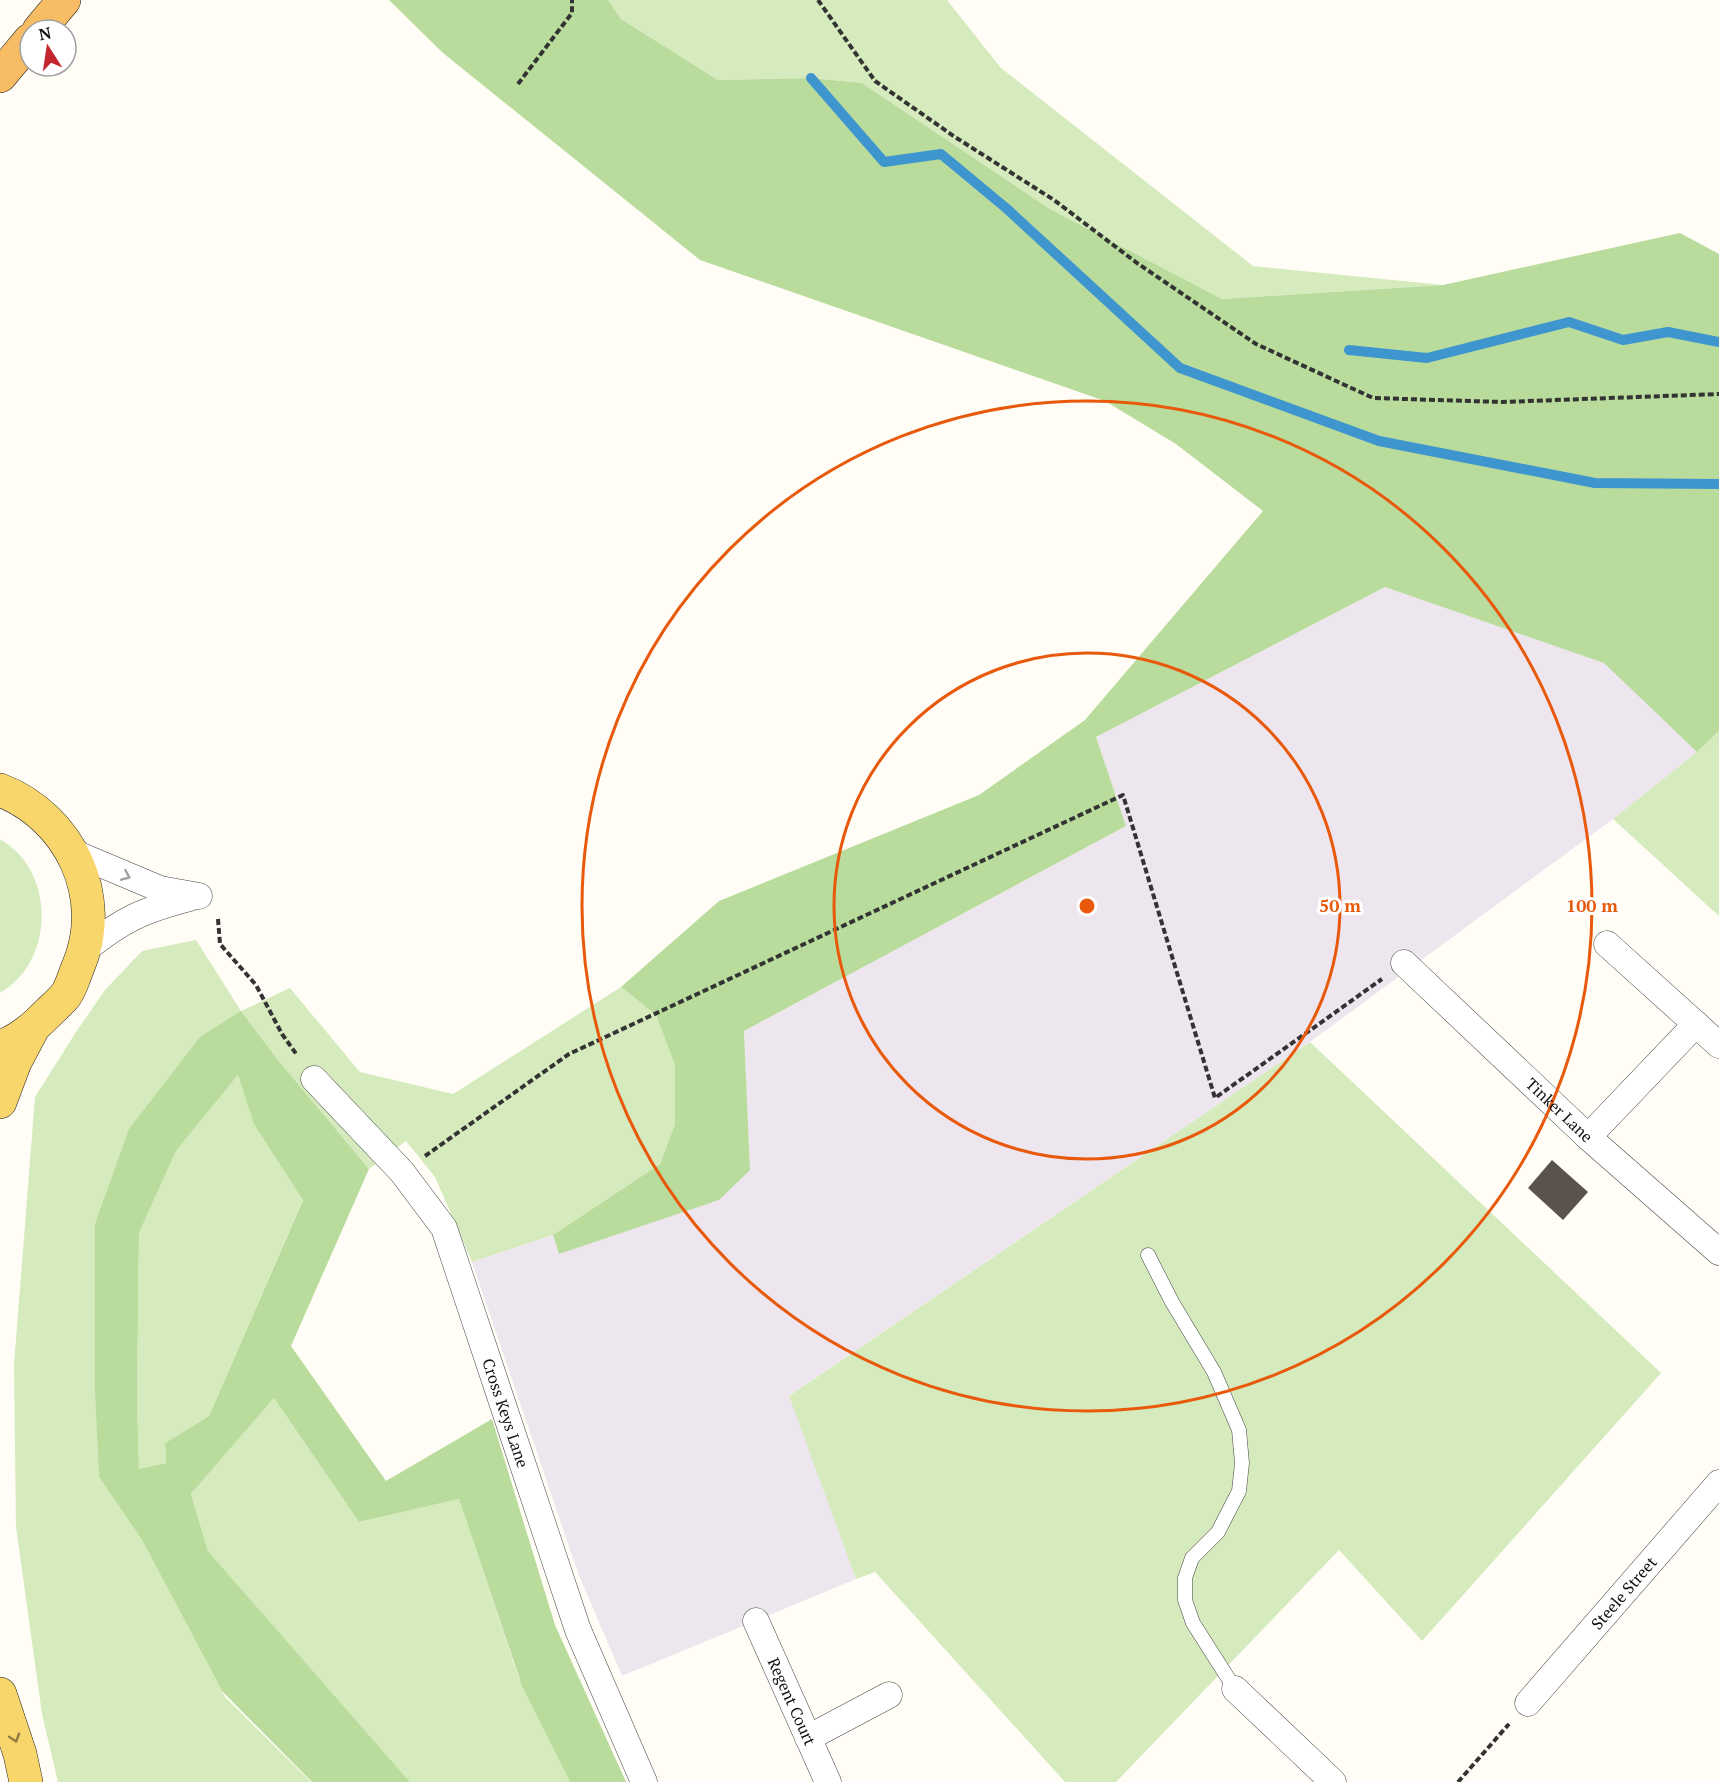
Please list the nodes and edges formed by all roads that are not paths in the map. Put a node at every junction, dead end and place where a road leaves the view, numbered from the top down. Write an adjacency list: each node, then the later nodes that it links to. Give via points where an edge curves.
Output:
1 (64, 0): 2 (highway)
2 (49, 18)
3 (18, 54): 4 (highway)
4 (0, 76)
5 (0, 790): 6 (main road, via 30,805 54,826)
6 (72, 852): 8 (main road, via 85,883 89,916); 8 (street, one-way to 8, via 160,890 199,896 135,916)
7 (1607, 944): 10 (street)
8 (86, 949): 11 (main road, via 66,994)
9 (1404, 963): 16 (street, Tinker Lane)
10 (1696, 1024): 12 (street); 16 (street)
11 (32, 1030): 13 (main road); 15 (main road)
12 (1719, 1045)
13 (0, 1047)
14 (314, 1079): 27 (street, Cross Keys Lane, via 402,1172 444,1228 578,1630)
15 (0, 1102)
16 (1588, 1137): 17 (street, Tinker Lane)
17 (1719, 1252)
18 (1148, 1255): 21 (lane, via 1214,1372 1239,1431 1239,1491 1218,1532 1192,1558 1185,1578 1185,1600 1193,1623)
19 (1719, 1482): 24 (street, Steele Street)
20 (756, 1621): 25 (street, Regent Court)
21 (1235, 1689): 29 (street)
22 (0, 1694): 26 (main road, one-way to 26)
23 (890, 1695): 25 (street)
24 (1528, 1703)
25 (808, 1738): 28 (street, Regent Court)
26 (26, 1782)
27 (644, 1782)
28 (828, 1782)
29 (1333, 1782)

